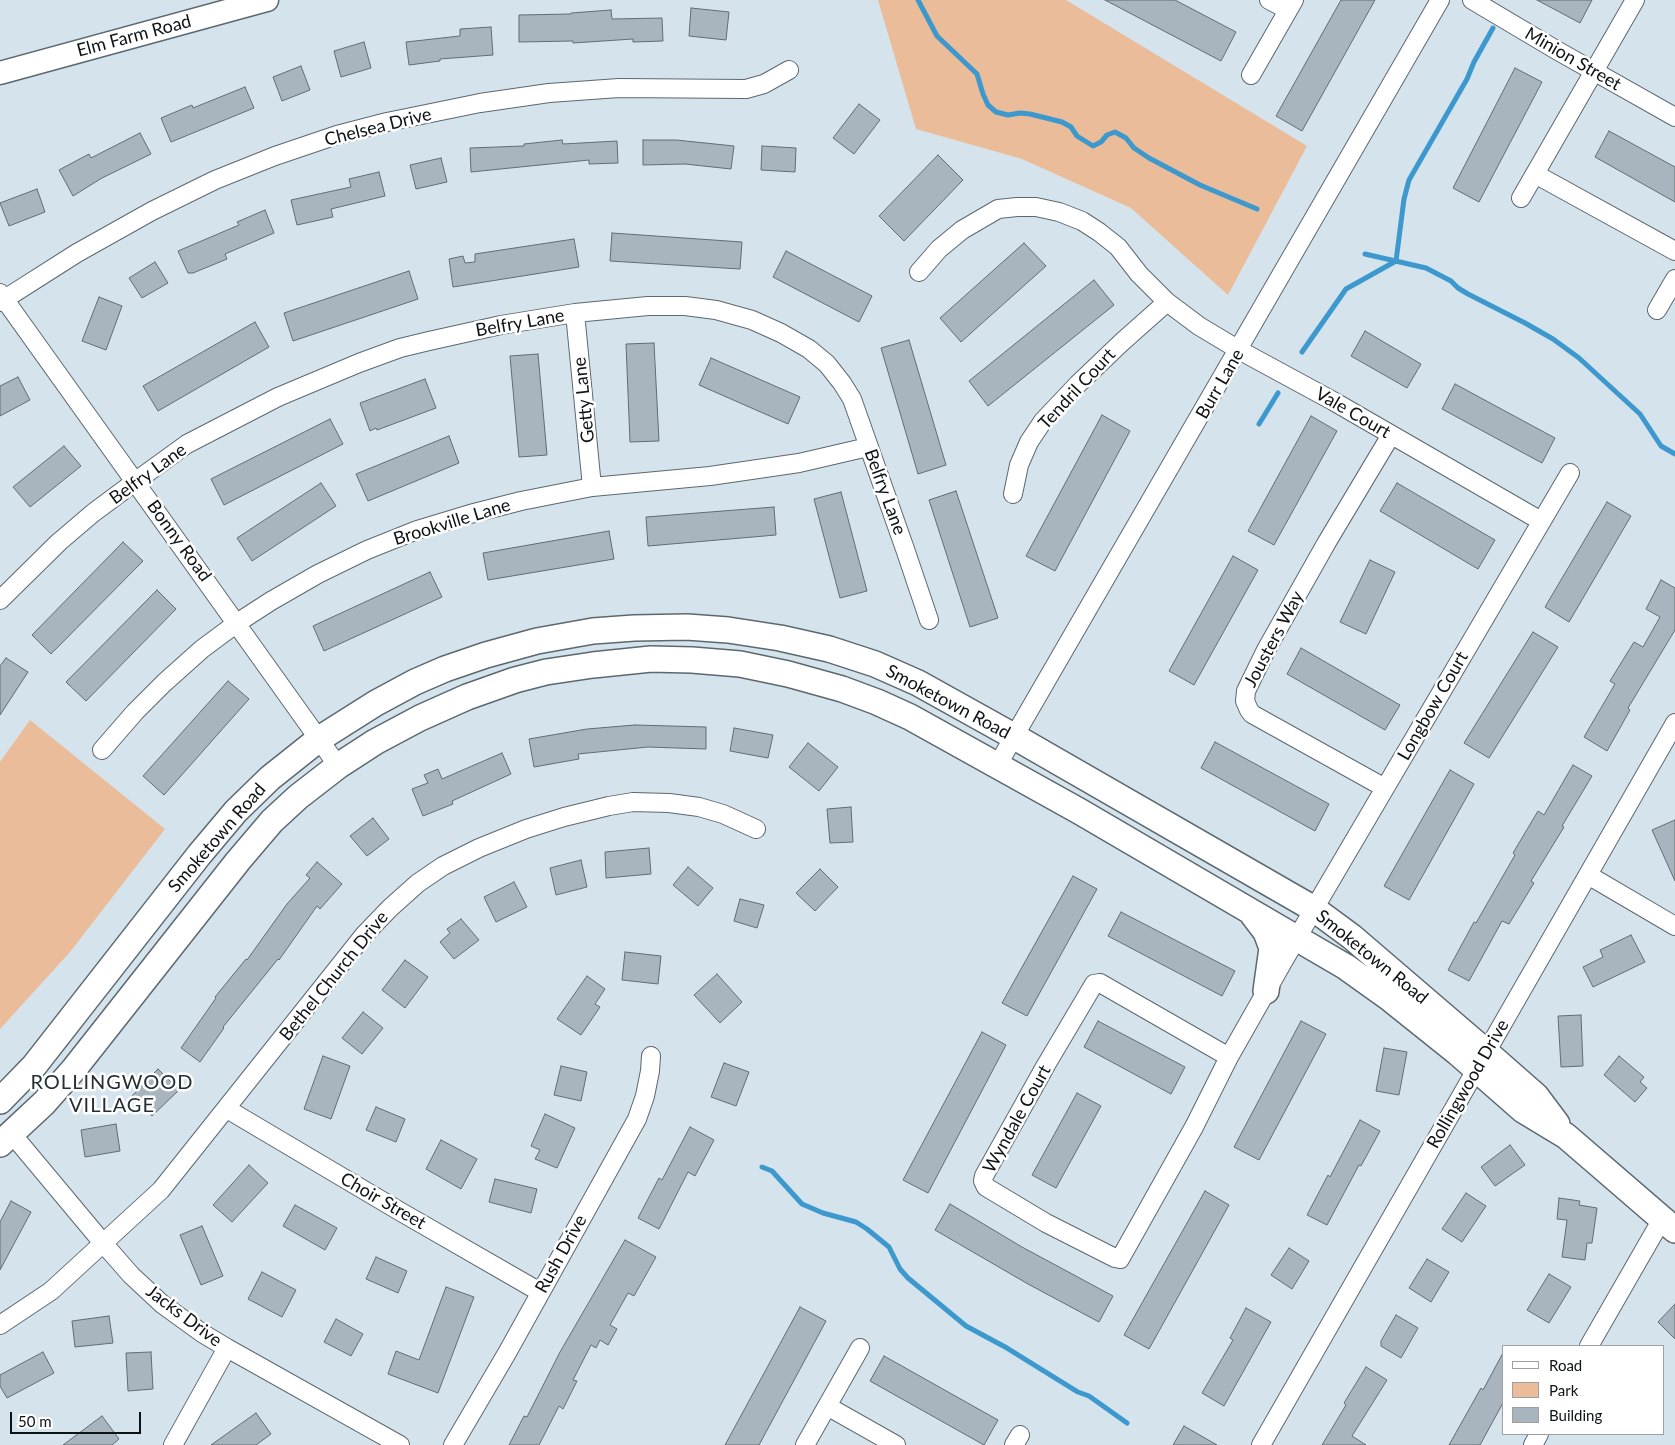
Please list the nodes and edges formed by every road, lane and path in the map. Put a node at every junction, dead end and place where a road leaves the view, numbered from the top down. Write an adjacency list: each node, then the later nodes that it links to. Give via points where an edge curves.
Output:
1 (267, 0): 9 (street, Elm Farm Road)
2 (1269, 0): 6 (street)
3 (1440, 0): 21 (street, Burr Lane)
4 (1472, 0): 8 (street, Minion Street)
5 (1635, 0): 8 (street)
6 (1291, 5): 10 (street)
7 (789, 70): 17 (street, Chelsea Drive, via 764,84 746,89 619,88 549,93 480,103 337,135 215,180 161,206)
8 (1594, 72): 11 (street, Minion Street); 12 (street)
9 (0, 73)
10 (1251, 75)
11 (1675, 117)
12 (1535, 174): 13 (street); 14 (street)
13 (1521, 198)
14 (1675, 251)
15 (919, 272): 18 (street, Vale Court, via 939,249 987,214 998,209 1036,207 1082,221 1099,232 1118,247)
16 (1675, 279): 19 (street)
17 (1, 298): 25 (street, Bonny Road)
18 (1167, 302): 21 (street, Vale Court); 27 (street, Tendril Court, via 1090,372 1043,421 1019,465)
19 (1657, 310)
20 (575, 314): 23 (street, Belfry Lane, via 648,306 684,306 725,312 782,332 809,348 842,383 852,399); 25 (street, Belfry Lane, via 501,325 429,341 359,363 213,430 187,444); 26 (street, Getty Lane)
21 (1239, 350): 22 (street, Vale Court); 33 (street, Burr Lane)
22 (1391, 435): 28 (street, Vale Court); 38 (street, Jousters Way, via 1266,650 1246,690 1245,701 1252,714)
23 (868, 447): 26 (street, Brookville Lane, via 790,465); 30 (street, Belfry Lane)
24 (1570, 473): 28 (street, Longbow Court)
25 (136, 482): 29 (street, Belfry Lane, via 59,542); 31 (street, Bonny Road)
26 (592, 487): 31 (street, Brookville Lane, via 521,501 418,530 318,574)
27 (1013, 494)
28 (1541, 521): 38 (street, Longbow Court)
29 (0, 600)
30 (929, 620)
31 (237, 623): 34 (street, Bonny Road); 35 (street, Brookville Lane, via 164,683)
32 (1675, 723): 40 (street, Rollingwood Drive)
33 (1014, 737): 34 (main road, Smoketown Road, via 918,683 875,664 780,638 686,627 592,631 486,655 415,682); 37 (street, Burr Lane); 41 (main road, Smoketown Road)
34 (319, 739): 36 (street, Bonny Road); 49 (main road, Smoketown Road, via 270,778 236,811 34,1066)
35 (102, 750)
36 (338, 766): 37 (main road, Smoketown Road, via 420,718 515,680 546,672 652,659 740,664 842,689 910,717); 51 (main road, Smoketown Road, via 272,821 74,1070)
37 (997, 766): 42 (main road, Smoketown Road)
38 (1385, 788): 41 (street, Longbow Court)
39 (756, 829): 50 (street, Bethel Church Drive, via 699,807 633,802 526,829 443,866 397,901 364,935)
40 (1588, 875): 43 (street); 48 (street, Rollingwood Drive)
41 (1314, 909): 44 (street, Longbow Court); 48 (main road, Smoketown Road, via 1352,937)
42 (1250, 911): 44 (main road, Smoketown Road); 45 (main road, via 1266,932 1272,948)
43 (1675, 926)
44 (1297, 938): 45 (street, Wyndale Court); 48 (main road, Smoketown Road, via 1346,967)
45 (1266, 991): 47 (street, Wyndale Court)
46 (651, 1056): 54 (street, Rush Drive, via 645,1096 637,1119)
47 (1230, 1057): 47 (street, Wyndale Court, via 1120,1259 1046,1222 986,1187 983,1182 1094,984 1105,984)
48 (1481, 1061): 52 (main road, Smoketown Road, via 1536,1096 1566,1136); 65 (street, Rollingwood Drive)
49 (0, 1100)
50 (227, 1109): 53 (street, Bethel Church Drive, via 161,1190); 54 (street, Choir Street)
51 (6, 1139): 53 (street, Jacks Drive)
52 (1669, 1224): 56 (street)
53 (103, 1243): 55 (street, Bethel Church Drive, via 51,1291); 57 (street, Jacks Drive, via 162,1304)
54 (540, 1292): 62 (street, Rush Drive)
55 (0, 1325)
56 (1590, 1345)
57 (227, 1348): 60 (street); 61 (street, Jacks Drive)
58 (860, 1348): 59 (street)
59 (827, 1406): 63 (street); 64 (street)
60 (173, 1445)
61 (400, 1445)
62 (453, 1445)
63 (805, 1445)
64 (896, 1445)
65 (1261, 1445)

